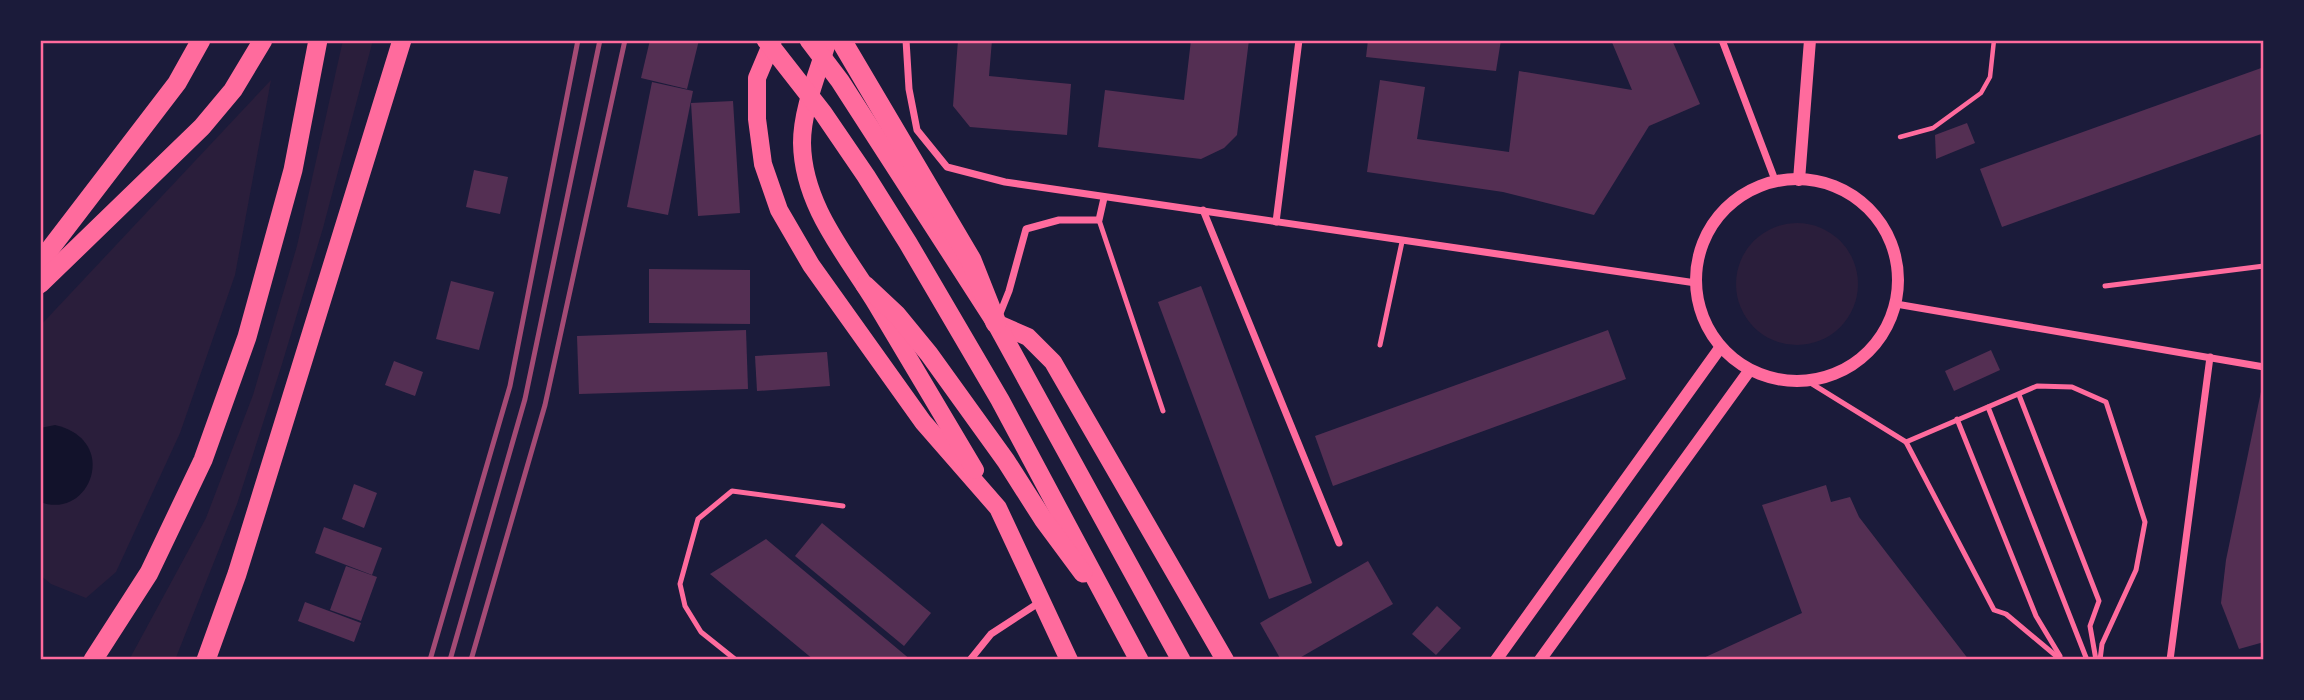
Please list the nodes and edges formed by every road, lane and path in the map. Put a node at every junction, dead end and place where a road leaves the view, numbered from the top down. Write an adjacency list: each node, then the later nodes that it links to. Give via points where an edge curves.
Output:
1 (201, 40): 23 (highway, via 177,83)
2 (264, 40): 26 (highway, via 233,90 202,127)
3 (318, 40): 48 (highway, via 289,183 247,337 207,448 149,573)
4 (402, 40): 49 (highway, via 237,574)
5 (766, 40): 46 (highway, via 866,176 1000,400)
6 (773, 40): 43 (main road, via 757,78 757,119 763,164 779,210 811,265 923,422)
7 (809, 40): 30 (highway)
8 (828, 40): 27 (main road, via 806,110 802,142 806,175 832,237)
9 (841, 40): 30 (highway, via 971,260)
10 (906, 40): 18 (street, via 917,130 947,166 1005,182)
11 (1299, 40): 21 (street)
12 (1722, 40): 16 (street)
13 (1810, 40): 17 (street)
14 (1994, 40): 15 (path, via 1990,77 1981,93 1933,128)
15 (1900, 137)
16 (1775, 180): 17 (street); 25 (street, via 1727,205 1706,233)
17 (1799, 180): 29 (street, via 1817,180 1851,194 1878,218 1893,248 1899,283)
18 (1104, 198): 19 (street); 20 (street)
19 (1203, 210): 21 (street); 44 (street)
20 (1099, 220): 30 (street, via 1059,220 1026,229); 39 (lane)
21 (1276, 222): 22 (street)
22 (1402, 242): 25 (street); 31 (lane)
23 (40, 262)
24 (2264, 266): 28 (lane)
25 (1696, 283): 32 (street, via 1702,317)
26 (40, 284)
27 (864, 285): 43 (main road); 46 (highway, via 929,354 1071,559)
28 (2105, 286)
29 (1896, 304): 33 (street); 36 (street, via 1883,336 1853,366)
30 (996, 323): 53 (highway); 54 (main road, via 1028,337 1053,362)
31 (1380, 345)
32 (1720, 348): 35 (street); 55 (street)
33 (2210, 357): 34 (street); 60 (street)
34 (2264, 367)
35 (1749, 371): 36 (street, via 1783,382); 56 (street)
36 (1809, 382): 41 (lane)
37 (2019, 395): 38 (lane); 59 (lane, via 2099,601 2090,626); 59 (lane, via 2037,386 2071,387 2106,402 2145,522 2136,570)
38 (1988, 407): 40 (lane); 58 (lane)
39 (1163, 411)
40 (1957, 419): 41 (lane); 57 (lane, via 2042,629)
41 (1906, 442): 57 (lane, via 1994,610 2006,614)
42 (843, 506): 50 (lane, via 732,491 698,519 680,584 685,606 701,632)
43 (998, 508): 45 (main road)
44 (1339, 543)
45 (1041, 601): 47 (main road); 51 (street, via 991,634)
46 (1113, 609): 52 (highway)
47 (1068, 659)
48 (93, 660)
49 (206, 660)
50 (736, 660)
51 (970, 660)
52 (1139, 660)
53 (1181, 660)
54 (1225, 660)
55 (1496, 660)
56 (1541, 660)
57 (2062, 660)
58 (2087, 660)
59 (2098, 660)
60 (2171, 660)

